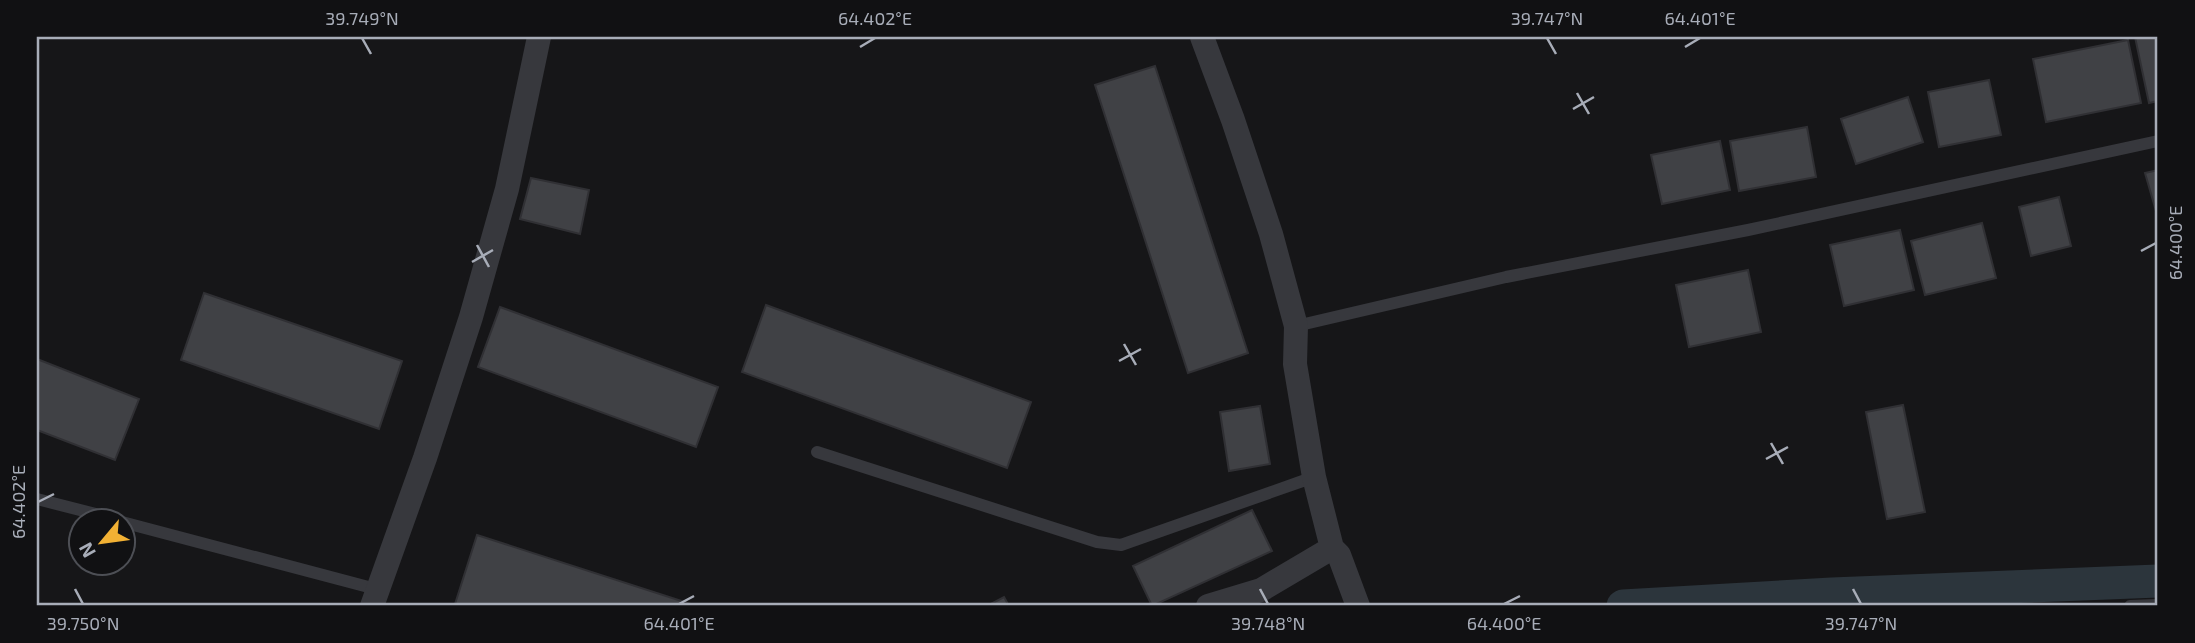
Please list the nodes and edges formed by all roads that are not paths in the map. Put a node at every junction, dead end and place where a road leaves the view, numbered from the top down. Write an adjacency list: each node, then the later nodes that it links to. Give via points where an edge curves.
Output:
1 (539, 37): 11 (street, via 507,189 471,317)
2 (1202, 37): 4 (street, via 1271,234)
3 (2158, 141): 4 (lane, via 1506,277)
4 (1296, 327): 6 (street, via 1295,364)
5 (817, 452): 6 (lane, via 1097,542 1121,545)
6 (1314, 477): 10 (street)
7 (37, 499): 8 (lane)
8 (66, 507)
9 (136, 526): 11 (lane)
10 (1336, 552): 13 (street, via 1261,590); 14 (street)
11 (374, 598)
12 (2158, 605): 15 (lane)
13 (1208, 606)
14 (1358, 606)
15 (2130, 606)

